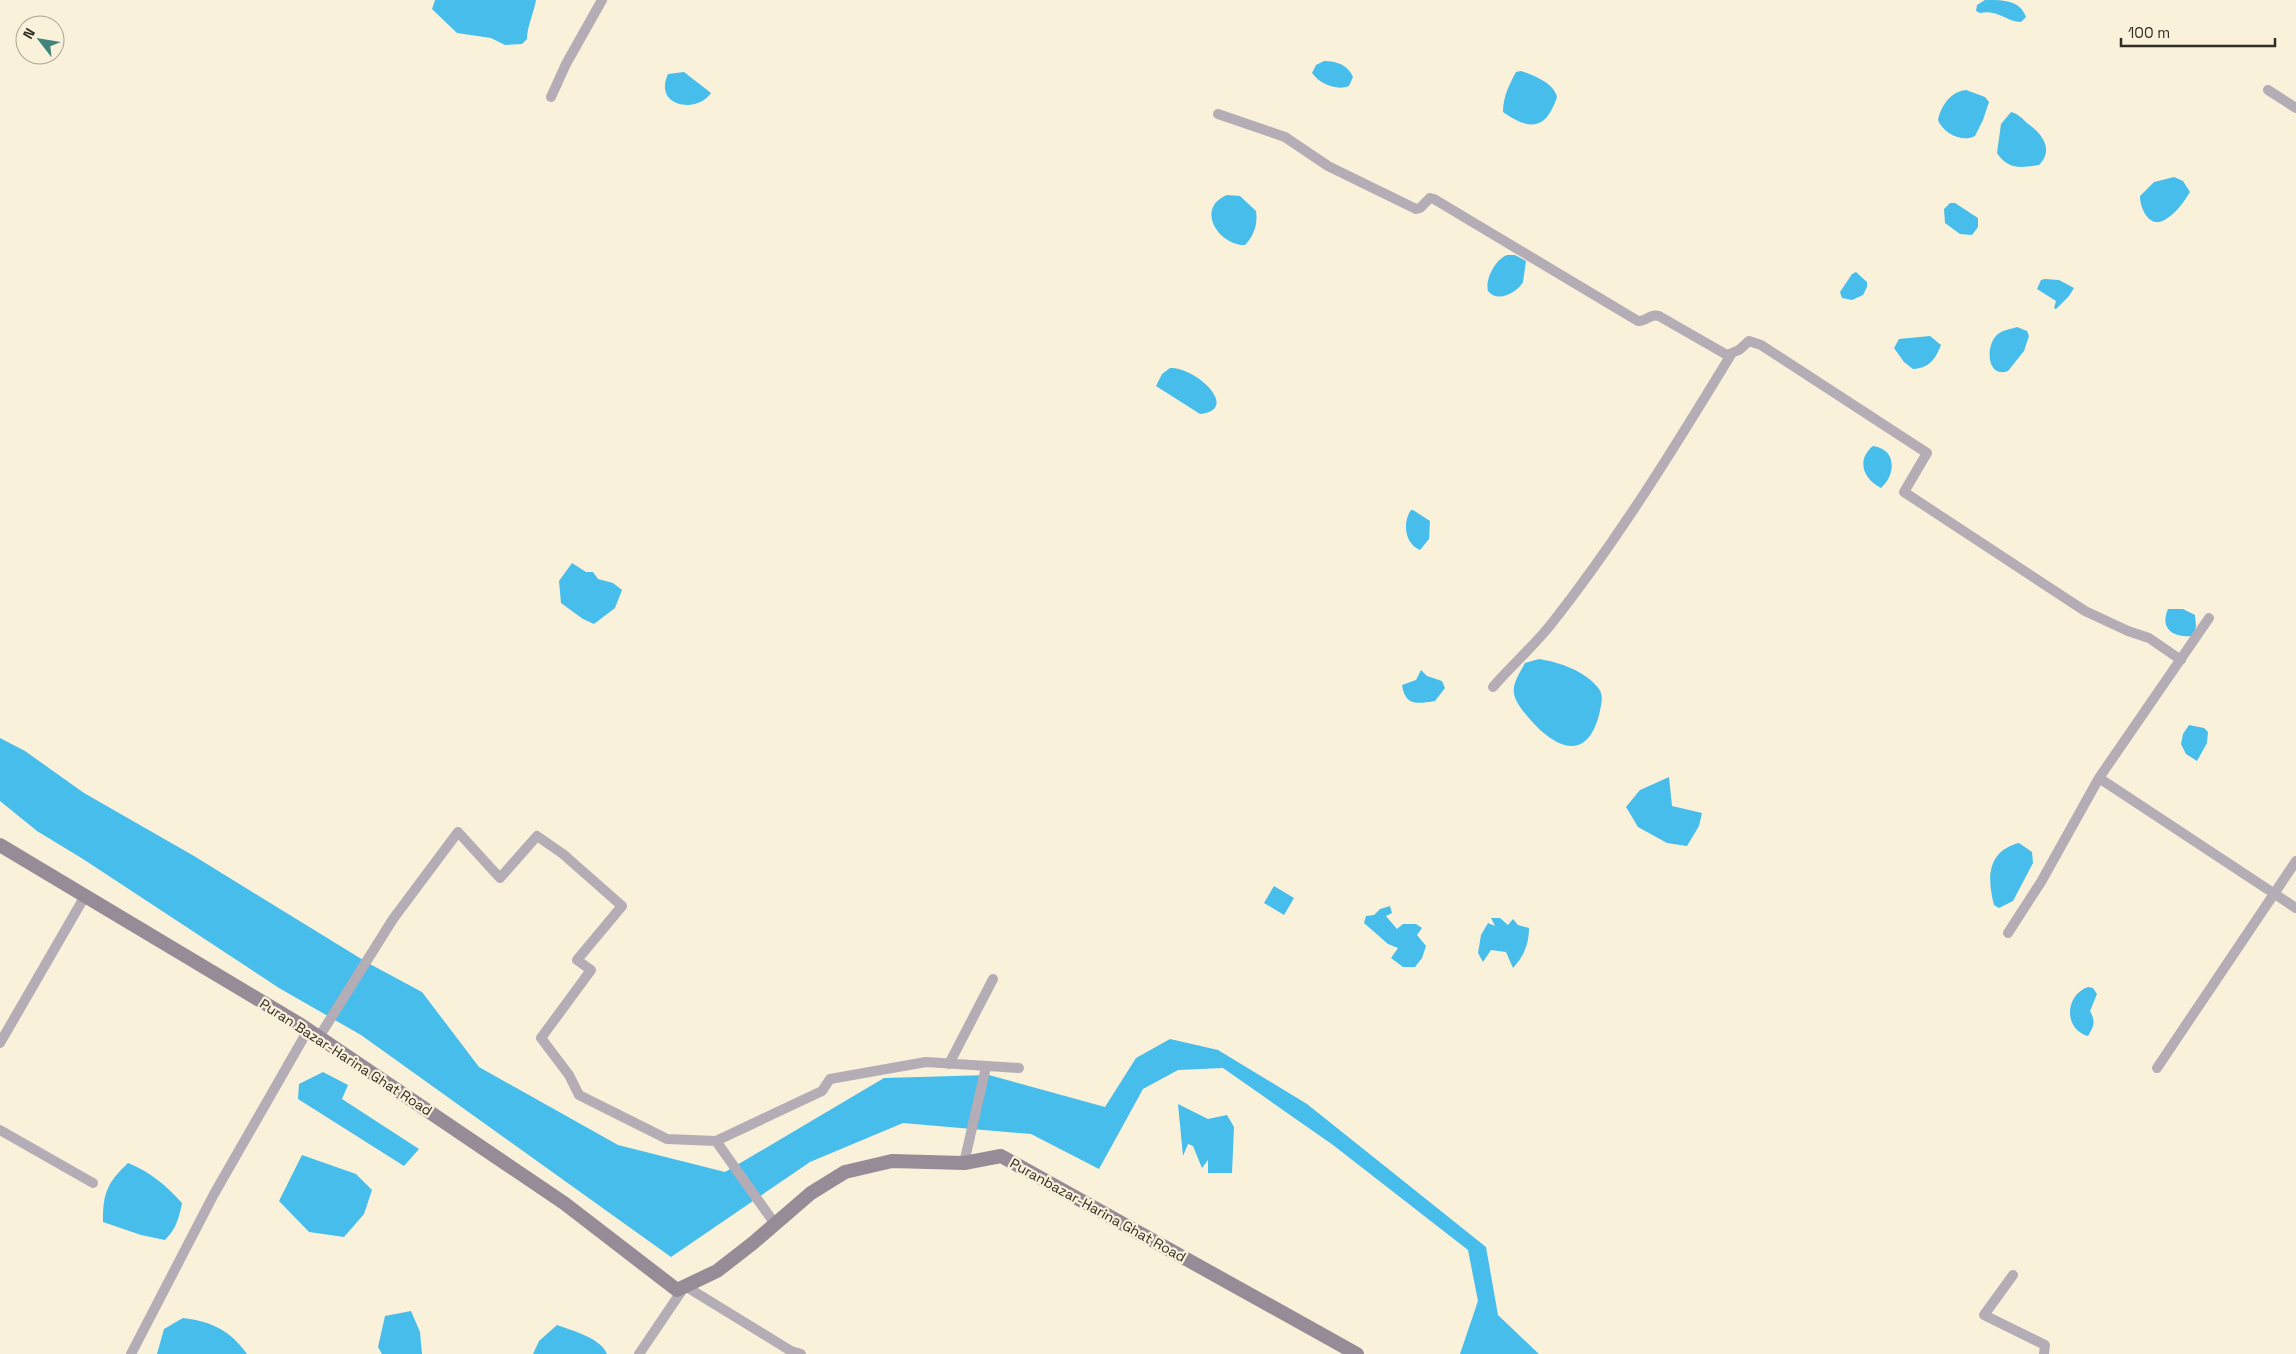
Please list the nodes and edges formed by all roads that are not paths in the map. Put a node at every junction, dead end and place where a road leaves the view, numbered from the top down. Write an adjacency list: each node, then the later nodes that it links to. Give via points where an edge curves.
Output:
1 (602, 0): 3 (street)
2 (2268, 90): 4 (street)
3 (551, 98)
4 (2296, 108)
5 (1218, 114): 6 (street, via 1285,137 1328,166 1416,208 1430,198 1434,199 1638,322 1652,315 1659,316 1728,355)
6 (1732, 353): 8 (street, via 1749,341 1761,345 1927,453 1904,492 2085,611 2149,638); 9 (street, via 1662,468 1600,558 1538,640)
7 (2209, 618): 8 (street)
8 (2181, 660): 10 (street)
9 (1493, 687)
10 (2099, 778): 13 (street); 16 (street, via 2042,882)
11 (0, 845): 14 (main road, Puran Bazar-Harina Ghat Road)
12 (2296, 862): 13 (street)
13 (2274, 894): 15 (street); 23 (street)
14 (85, 896): 18 (main road, Puran Bazar-Harina Ghat Road); 19 (street)
15 (2296, 908)
16 (2008, 933)
17 (993, 979): 20 (street)
18 (314, 1034): 25 (street, via 458,832 500,878 537,836 563,854 622,906 577,960 591,970 541,1038 569,1075 579,1095 667,1139); 30 (main road, Puran Bazar-Harina Ghat Road, via 564,1203); 31 (street, via 214,1194)
19 (0, 1043)
20 (950, 1064): 21 (street); 25 (street, via 926,1062 830,1078 822,1091)
21 (986, 1067): 22 (street); 26 (street)
22 (1019, 1068)
23 (2157, 1068)
24 (0, 1130): 27 (street)
25 (716, 1141): 28 (street)
26 (964, 1163): 28 (main road, Puranbazar-Harina Ghat Road, via 892,1161 844,1172 810,1193); 34 (main road, Puranbazar-Harina Ghat Road, via 1001,1156)
27 (92, 1183)
28 (775, 1224): 30 (main road, Puranbazar-Harina Ghat Road, via 717,1271)
29 (2013, 1275): 35 (street, via 1984,1315 2045,1346)
30 (681, 1288): 32 (street); 33 (street)
31 (131, 1354)
32 (639, 1354)
33 (801, 1354)
34 (1357, 1354)
35 (2044, 1354)

